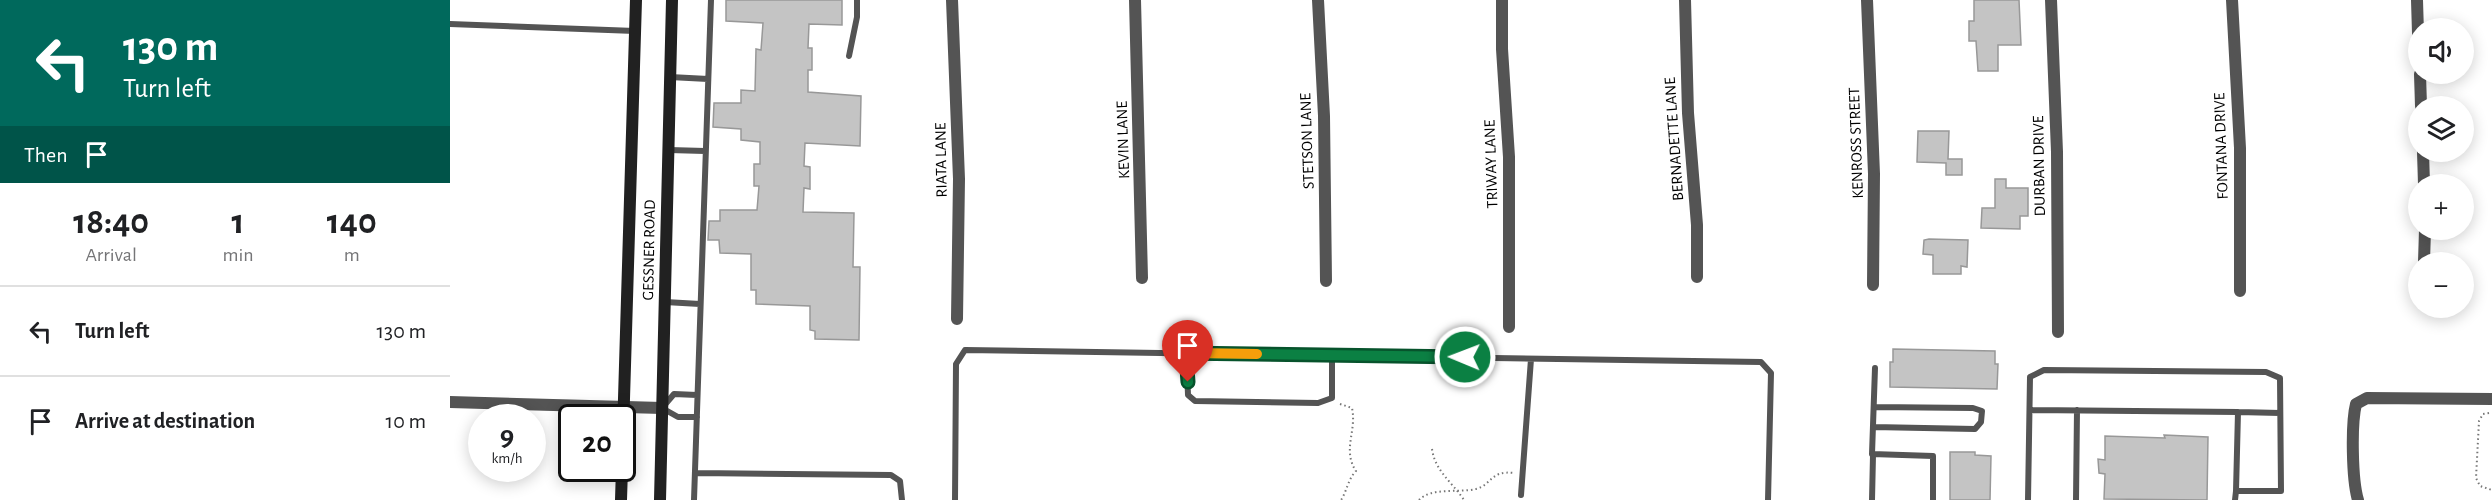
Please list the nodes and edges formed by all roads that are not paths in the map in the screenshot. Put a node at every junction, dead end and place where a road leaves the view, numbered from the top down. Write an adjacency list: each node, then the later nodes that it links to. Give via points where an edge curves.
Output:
1 (636, 0): 16 (main road, GESSNER ROAD)
2 (672, 0): 18 (main road, GESSNER ROAD)
3 (711, 0): 19 (lane)
4 (857, 0): 17 (lane)
5 (952, 0): 29 (street, RIATA LANE, via 959,179)
6 (1135, 0): 23 (street, KEVIN LANE)
7 (1318, 0): 24 (street, STETSON LANE)
8 (1502, 0): 30 (street, TRIWAY LANE, via 1509,157)
9 (1685, 0): 22 (street, BERNADETTE LANE)
10 (1867, 0): 25 (street, KENROSS STREET, via 1874,174)
11 (2051, 0): 31 (street, DURBAN DRIVE)
12 (2232, 0): 26 (street, FONTANA DRIVE, via 2240,148)
13 (2417, 0): 14 (street)
14 (2418, 18)
15 (450, 24): 16 (lane)
16 (635, 31): 39 (main road, GESSNER ROAD)
17 (849, 56)
18 (670, 76): 19 (lane); 20 (main road, GESSNER ROAD)
19 (708, 79): 21 (lane)
20 (668, 150): 21 (lane); 27 (main road, GESSNER ROAD)
21 (705, 151): 28 (lane)
22 (1697, 277)
23 (1142, 278)
24 (1326, 281)
25 (1873, 285)
26 (2240, 291)
27 (664, 302): 28 (lane); 43 (main road, GESSNER ROAD)
28 (700, 304): 36 (lane)
29 (957, 319)
30 (1509, 327)
31 (2058, 332)
32 (1178, 353): 33 (lane); 33 (lane, via 1187,369 1188,395 1195,401 1318,403 1332,399); 59 (lane, via 965,350 956,364)
33 (1332, 355): 34 (lane)
34 (1531, 358): 54 (lane); 60 (lane, via 1761,362 1771,373)
35 (1875, 368): 42 (lane)
36 (697, 395): 43 (lane, via 674,394); 48 (lane)
37 (2492, 399): 66 (street, via 2367,398 2356,404 2354,465)
38 (450, 402): 40 (street)
39 (624, 404)
40 (558, 405)
41 (636, 407): 43 (street)
42 (1874, 407): 49 (lane); 49 (lane, via 1982,411 1981,422 1975,429)
43 (662, 408): 48 (lane, via 678,417); 56 (main road, GESSNER ROAD)
44 (2030, 410): 45 (lane); 47 (lane, via 2030,377 2044,370 2266,372 2280,378); 63 (lane)
45 (2077, 410): 46 (lane); 64 (lane)
46 (2238, 412): 47 (lane); 53 (lane)
47 (2280, 413): 53 (lane, via 2281,491)
48 (697, 417): 51 (lane)
49 (1873, 427): 50 (lane)
50 (1873, 454): 61 (lane); 62 (lane, via 1933,456)
51 (696, 473): 57 (lane); 58 (lane, via 891,475 900,481)
52 (622, 482): 55 (main road, GESSNER ROAD)
53 (2236, 491): 65 (lane)
54 (1521, 495)
55 (621, 500)
56 (660, 500)
57 (694, 500)
58 (902, 500)
59 (955, 500)
60 (1768, 500)
61 (1872, 500)
62 (1933, 500)
63 (2028, 500)
64 (2076, 500)
65 (2235, 500)
66 (2358, 500)

